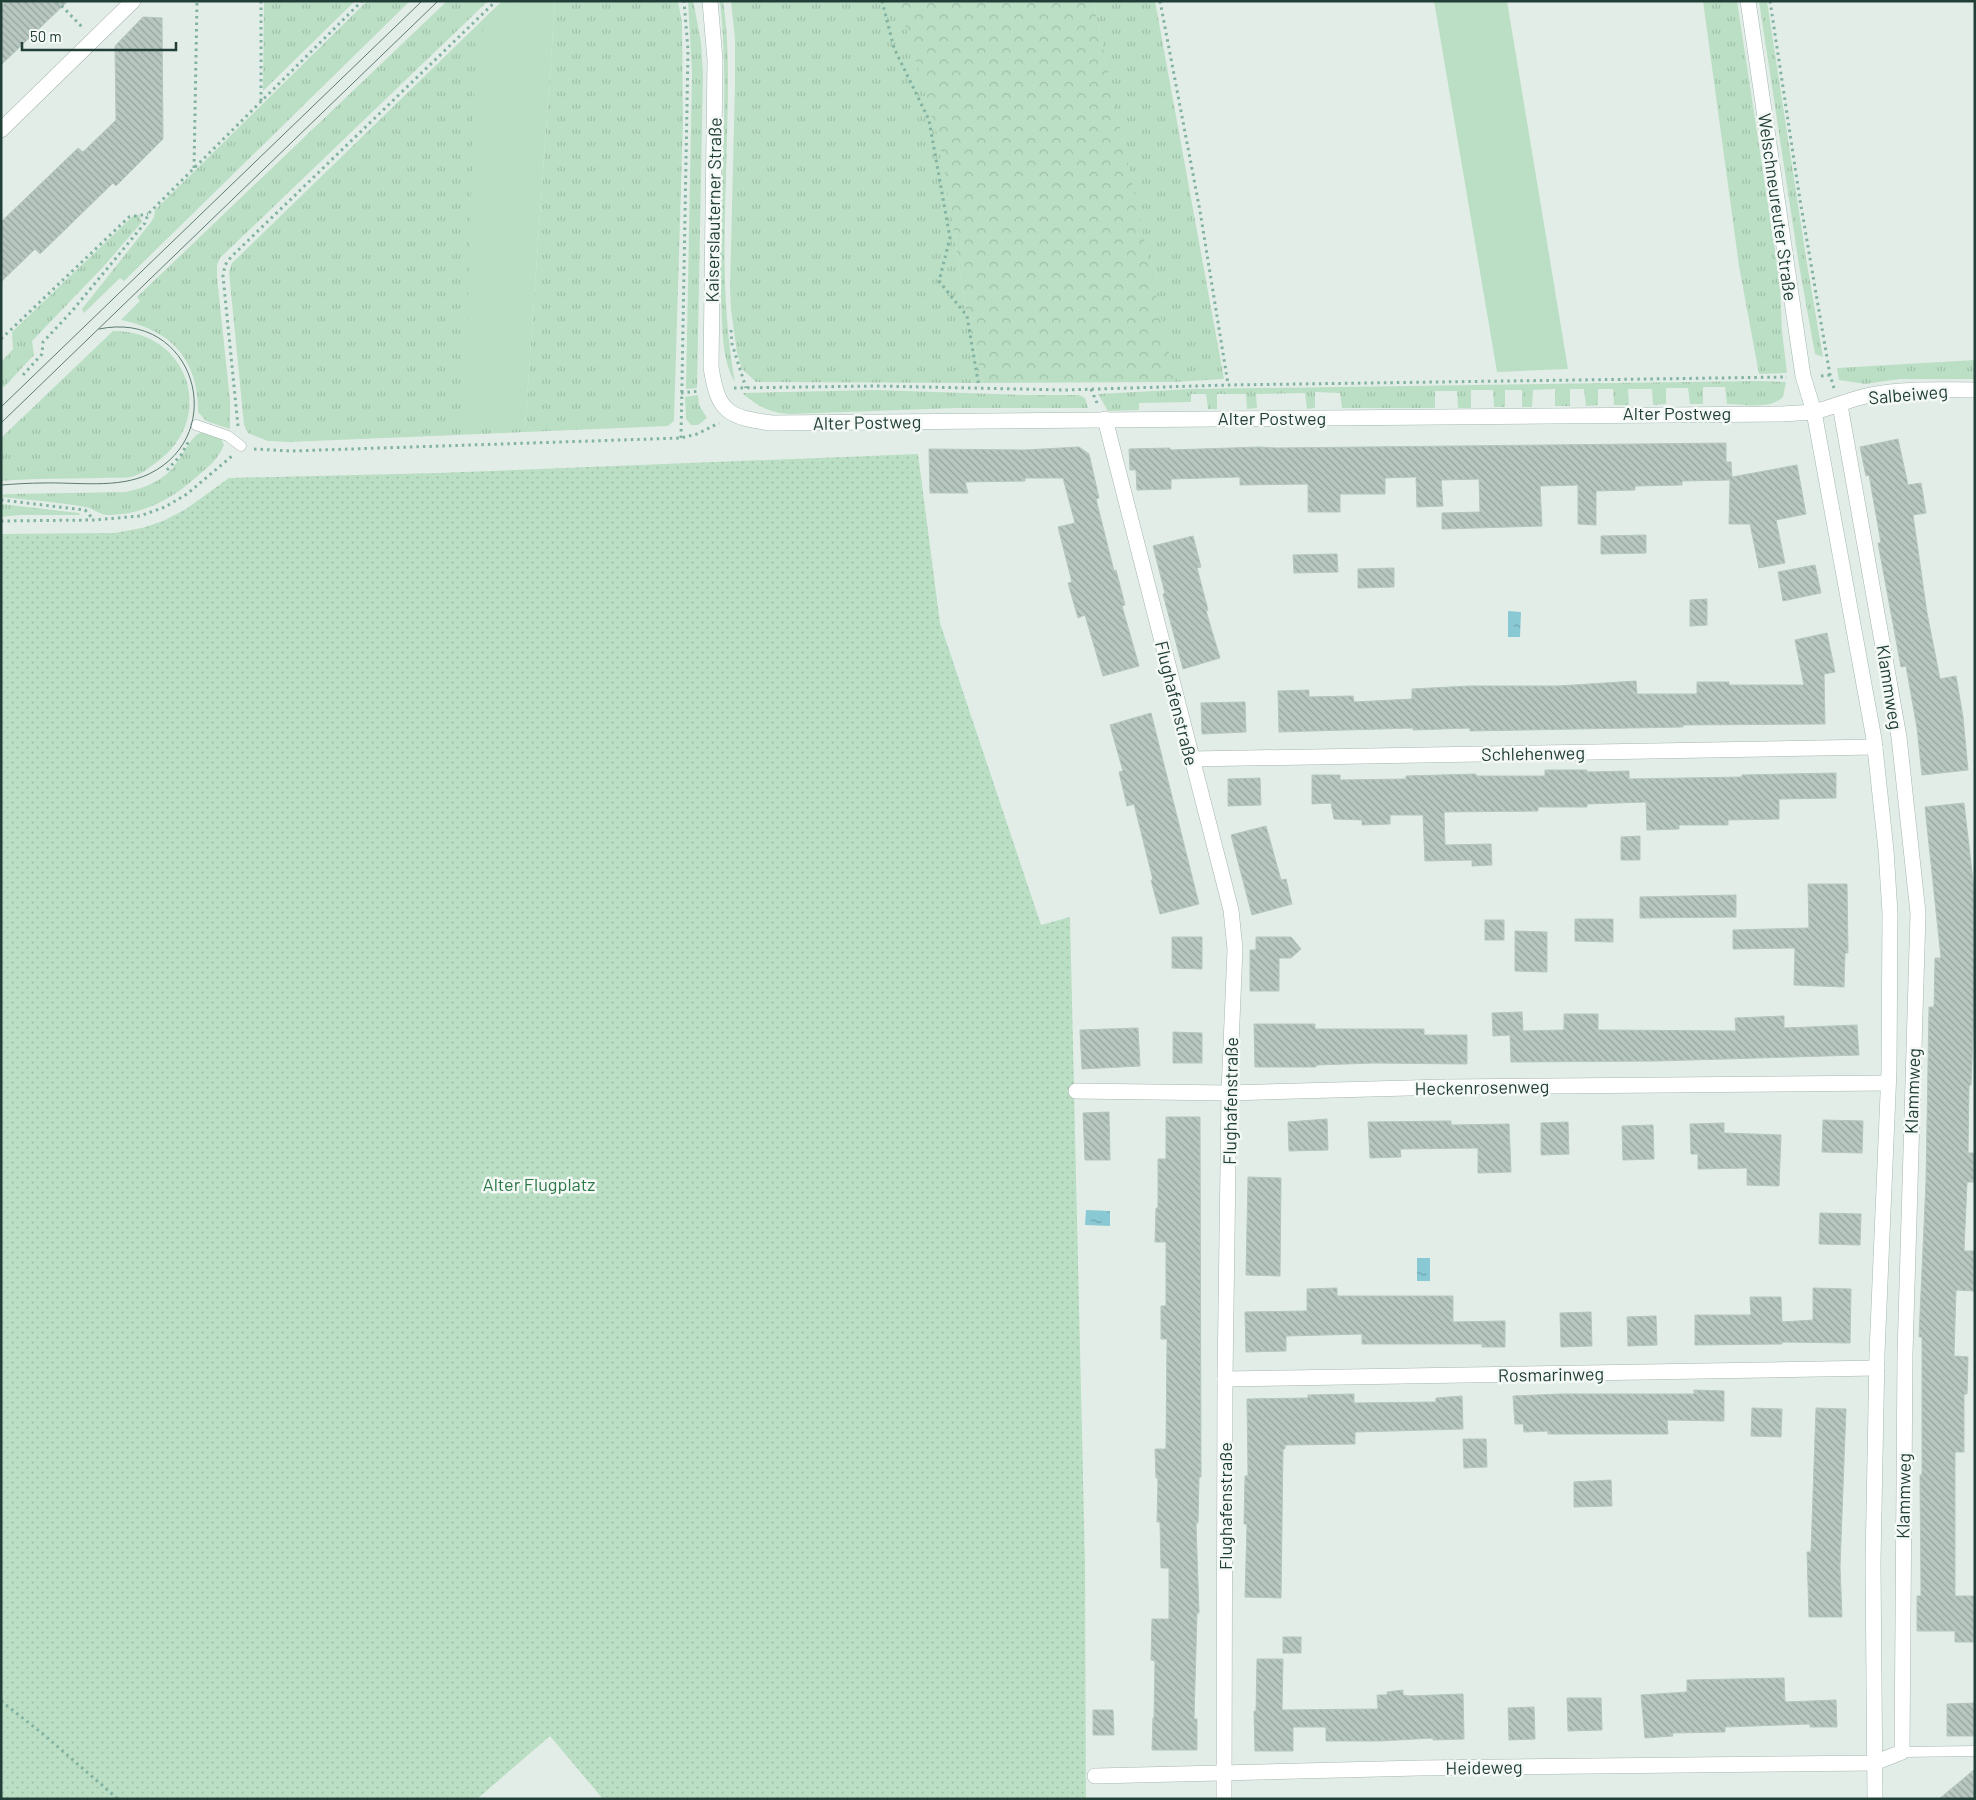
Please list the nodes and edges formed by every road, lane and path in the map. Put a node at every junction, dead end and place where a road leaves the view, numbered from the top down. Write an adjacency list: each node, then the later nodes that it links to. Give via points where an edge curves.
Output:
1 (57, 1): 13 (path)
2 (133, 1): 13 (street)
3 (197, 1): 16 (path)
4 (261, 1): 14 (path)
5 (362, 1): 14 (path)
6 (496, 1): 33 (path, via 226,265 223,276)
7 (684, 1): 26 (path, via 688,50)
8 (710, 1): 24 (street, Kaiserslauterner Straße, via 715,60 711,367)
9 (882, 1): 23 (path, via 894,48 928,120 950,238 939,281 967,316)
10 (1160, 1): 22 (path, via 1200,211)
11 (1748, 1): 21 (street, Welschneureuter Straße)
12 (1770, 1): 20 (path)
13 (94, 39): 15 (street)
14 (261, 101): 16 (path)
15 (1, 130)
16 (194, 168): 17 (path)
17 (148, 214): 18 (path, via 129,217); 19 (path, via 145,223 43,342 42,354)
18 (1, 339)
19 (22, 375)
20 (1830, 375): 21 (path); 27 (path)
21 (1803, 376): 22 (path); 28 (street, Welschneureuter Straße)
22 (1228, 385): 23 (path, via 1065,390)
23 (979, 387): 24 (path)
24 (714, 389): 26 (path); 29 (street, Kaiserslauterner Straße, via 719,402)
25 (1975, 390): 27 (street, Salbeiweg, via 1891,392 1869,395)
26 (681, 393): 32 (path)
27 (1840, 405): 28 (street, Salbeiweg); 47 (street, Klammweg, via 1899,737 1918,914 1905,1354)
28 (1814, 412): 30 (street, Alter Postweg); 38 (street, Klammweg)
29 (731, 413): 30 (street, Alter Postweg, via 772,423); 32 (path, via 709,429)
30 (1105, 419): 39 (street, Flughafenstraße)
31 (196, 425): 33 (lane, via 228,436); 34 (path, via 185,449)
32 (681, 438): 33 (path, via 291,451)
33 (241, 446): 36 (path, via 187,494 165,507 140,516)
34 (167, 470)
35 (1, 500): 36 (path, via 85,510)
36 (94, 520): 37 (path)
37 (1, 521)
38 (1875, 747): 39 (street, Schlehenweg); 40 (street, Klammweg, via 1890,913)
39 (1192, 759): 42 (street, Flughafenstraße, via 1231,910 1235,949)
40 (1888, 1083): 42 (street, Heckenrosenweg, via 1445,1087); 43 (street, Klammweg)
41 (1076, 1091): 42 (street, Heckenrosenweg)
42 (1229, 1093): 44 (street, Flughafenstraße)
43 (1877, 1368): 44 (street, Rosmarinweg); 48 (street, Klammweg, via 1873,1563)
44 (1225, 1379): 49 (street, Flughafenstraße)
45 (1, 1701): 51 (path)
46 (1975, 1751): 47 (lane)
47 (1902, 1752): 48 (street)
48 (1874, 1763): 49 (street, Heideweg, via 1418,1768); 53 (street, Klammweg)
49 (1225, 1774): 50 (street, Heideweg); 52 (street, Flughafenstraße)
50 (1095, 1776)
51 (118, 1799)
52 (1224, 1799)
53 (1875, 1799)

